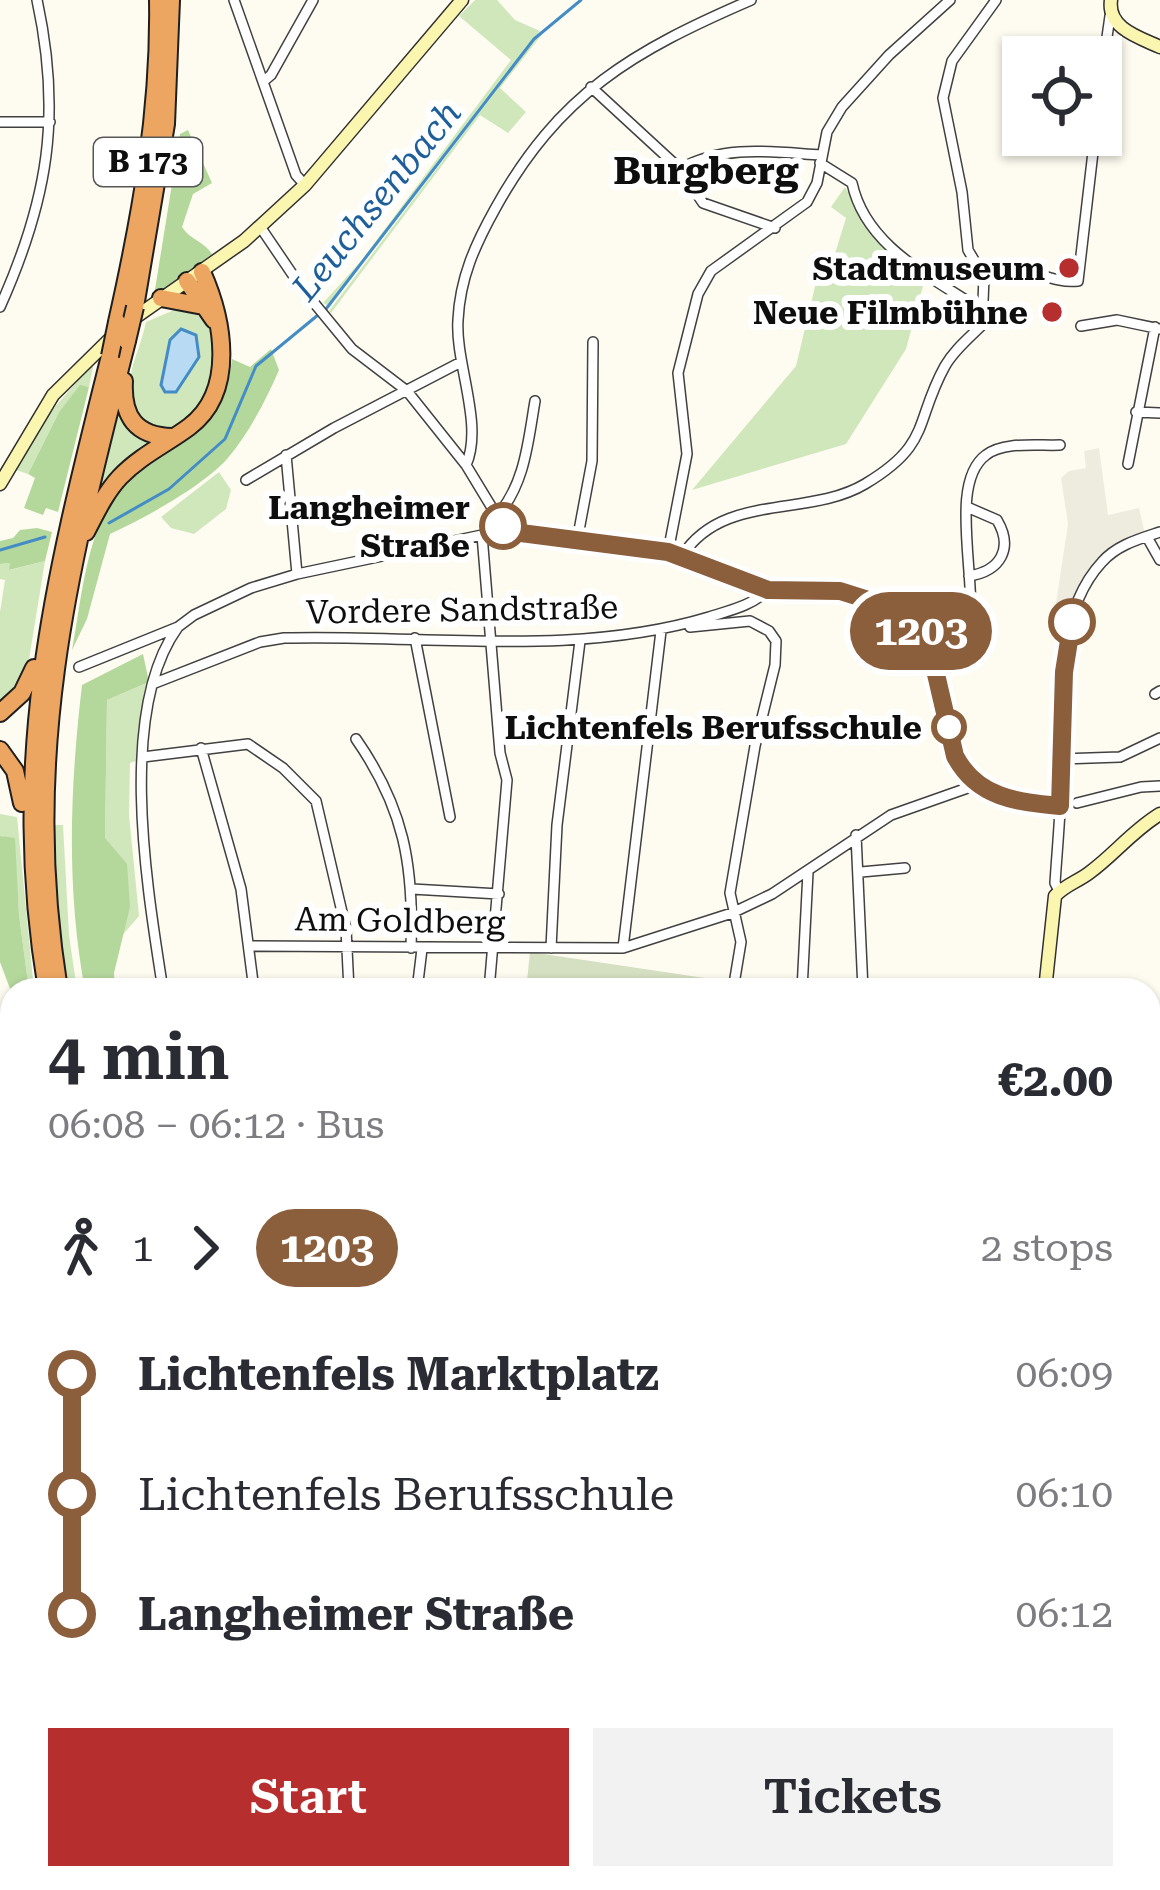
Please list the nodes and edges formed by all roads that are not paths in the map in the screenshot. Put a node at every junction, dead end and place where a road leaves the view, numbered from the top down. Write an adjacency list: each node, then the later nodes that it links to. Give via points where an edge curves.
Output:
1 (37, 0): 17 (street)
2 (158, 0): 63 (highway, B 173, bridge, via 152,134 137,230)
3 (171, 0): 32 (highway, B 173, bridge, via 166,124)
4 (234, 0): 14 (street)
5 (313, 0): 14 (street)
6 (462, 0): 21 (street)
7 (751, 0): 15 (street, via 634,56)
8 (950, 0): 19 (street, via 858,86 832,122)
9 (996, 0): 25 (street, via 952,61 943,98 968,250)
10 (1111, 0): 11 (street)
11 (1110, 16): 12 (street); 13 (street)
12 (1107, 36)
13 (1160, 47)
14 (265, 80): 21 (street)
15 (591, 87): 20 (street); 34 (street, via 532,148 470,257 457,323)
16 (0, 122): 17 (street)
17 (50, 122): 27 (street, via 38,210)
18 (1093, 156): 25 (street, via 1078,281 1016,266)
19 (821, 159): 20 (street, via 737,152); 23 (street, via 812,196); 28 (street, via 852,183 880,240)
20 (680, 169): 23 (street, via 708,207)
21 (305, 185): 22 (street)
22 (260, 228): 24 (street); 35 (street, via 365,363)
23 (776, 228): 52 (street, via 711,271 692,308 677,382 687,454)
24 (194, 277): 26 (street); 29 (highway)
25 (984, 277): 28 (street)
26 (161, 298): 29 (highway); 45 (street, via 53,395)
27 (0, 307)
28 (984, 312): 53 (street, via 982,325 946,364 920,434 899,460 841,495 736,516)
29 (208, 313): 39 (highway, via 221,348 218,384 202,414)
30 (1082, 326): 31 (street, via 1117,320)
31 (1158, 328): 37 (street)
32 (127, 341): 39 (highway, via 129,418 143,433); 54 (highway, B 173)
33 (593, 342): 51 (street, via 592,461)
34 (461, 362): 35 (street); 43 (street, via 469,401)
35 (407, 391): 41 (street); 43 (street)
36 (535, 401): 47 (street, via 522,475)
37 (1136, 412): 38 (street); 42 (street)
38 (1160, 413)
39 (173, 436): 54 (highway, via 117,479)
40 (1060, 445): 46 (street, via 987,454 973,474)
41 (286, 454): 44 (street); 56 (street)
42 (1128, 464)
43 (466, 465): 47 (street)
44 (246, 480)
45 (0, 484)
46 (967, 507): 57 (street); 57 (street, via 998,520 1005,543 996,566)
47 (499, 522): 49 (street); 51 (street)
48 (1160, 532): 50 (street)
49 (482, 535): 56 (street); 62 (street)
50 (1147, 537): 55 (street); 74 (street, via 1103,560 1079,598 1064,672)
51 (577, 541): 52 (street)
52 (668, 552): 53 (street)
53 (682, 556): 58 (street)
54 (73, 560): 97 (highway, B 173, via 44,790)
55 (1160, 560)
56 (297, 574): 59 (street, via 224,600)
57 (969, 576): 66 (street, via 964,650)
58 (768, 590): 60 (street, Vordere Sandstraße, via 748,605); 66 (street, via 840,591 888,605 925,636)
59 (178, 628): 65 (street); 67 (street)
60 (661, 632): 64 (street, Vordere Sandstraße); 89 (street, via 744,621 776,641 731,879); 94 (street)
61 (416, 638): 62 (street, Vordere Sandstraße); 67 (street, Vordere Sandstraße, via 260,642); 80 (street)
62 (491, 638): 64 (street, Vordere Sandstraße); 88 (street, via 507,780)
63 (45, 639): 68 (highway, via 22,693); 82 (highway, B 173)
64 (580, 641): 93 (street)
65 (79, 667)
66 (936, 667): 75 (street, via 955,756)
67 (154, 683): 73 (street)
68 (0, 713)
69 (1160, 738): 74 (street, via 1120,757)
70 (356, 739): 86 (street, via 393,802)
71 (201, 748): 73 (street); 90 (street, via 248,745 309,790); 91 (street)
72 (0, 750): 82 (highway, via 22,792)
73 (142, 757): 98 (street)
74 (1061, 759): 78 (street)
75 (976, 785): 78 (street); 81 (street, Am Goldberg)
76 (1160, 786): 77 (street)
77 (1077, 803)
78 (1060, 806): 87 (street)
79 (1160, 814): 87 (street)
80 (450, 817)
81 (856, 835): 84 (street, Am Goldberg); 85 (street)
82 (32, 864): 96 (highway, B 173)
83 (904, 868): 85 (street)
84 (808, 872): 89 (street, Am Goldberg); 104 (street)
85 (861, 872): 105 (street)
86 (412, 889): 88 (street); 92 (street)
87 (1059, 891): 106 (street)
88 (499, 894): 95 (street)
89 (732, 913): 94 (street, Am Goldberg); 103 (street, via 741,942)
90 (349, 945): 91 (street, Am Goldberg); 92 (street, Am Goldberg); 100 (street)
91 (249, 946): 99 (street)
92 (416, 948): 95 (street, Am Goldberg); 101 (street)
93 (551, 948): 94 (street, Am Goldberg); 95 (street, Am Goldberg)
94 (623, 948)
95 (494, 950): 102 (street)
96 (45, 978)
97 (57, 978)
98 (161, 978)
99 (253, 978)
100 (349, 978)
101 (417, 978)
102 (490, 978)
103 (736, 978)
104 (803, 978)
105 (863, 978)
106 (1047, 978)

